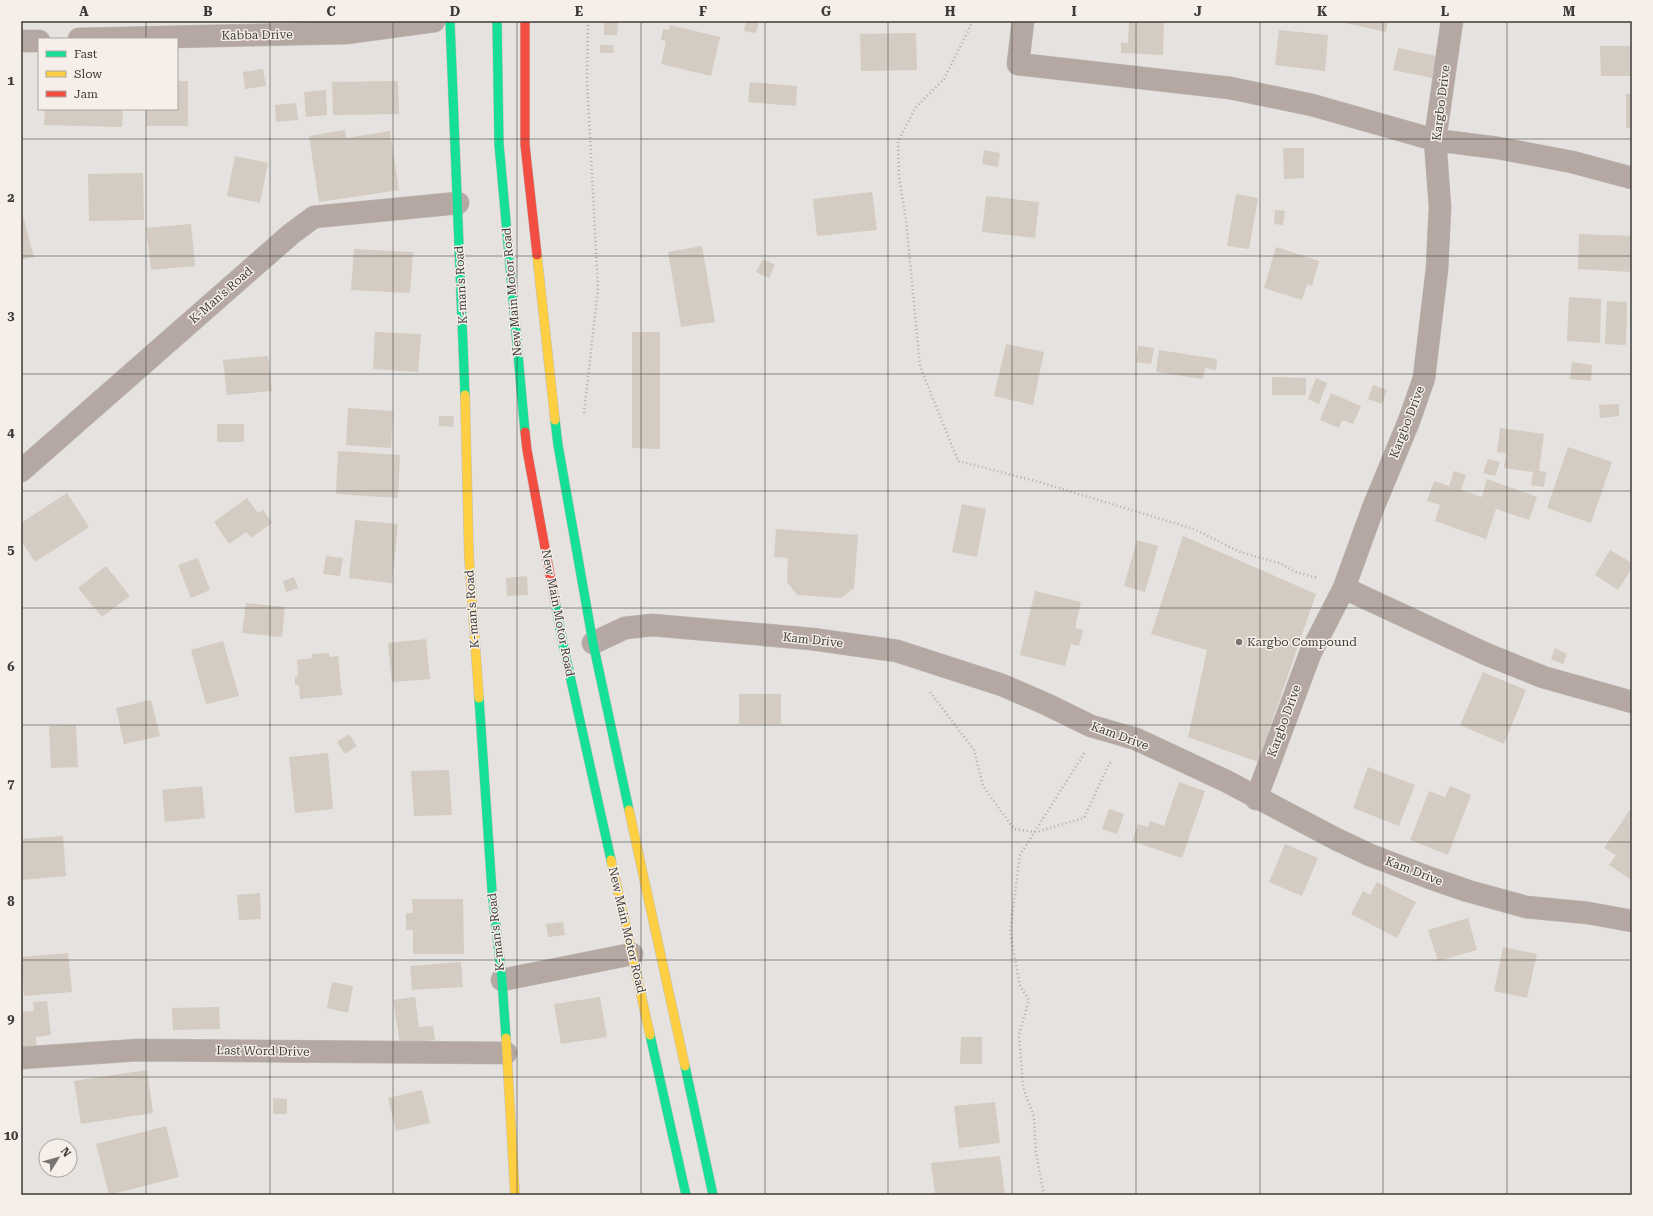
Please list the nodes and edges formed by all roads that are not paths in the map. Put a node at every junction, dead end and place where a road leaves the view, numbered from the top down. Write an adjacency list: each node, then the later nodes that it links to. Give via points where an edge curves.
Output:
1 (434, 21): 7 (street, Kabba Drive, via 346,33)
2 (450, 21): 12 (main road, K-man's Road)
3 (497, 21): 19 (main road, New Main Motor Road, via 499,144 527,450 564,649)
4 (525, 21): 15 (main road, via 524,145 558,445)
5 (1023, 21): 10 (street, via 1018,64 1230,88 1312,105)
6 (1452, 21): 10 (street, Kargbo Drive)
7 (124, 38)
8 (21, 41): 9 (street)
9 (38, 41)
10 (1435, 140): 11 (street, via 1498,148 1572,162); 14 (street, Kargbo Drive, via 1440,207 1437,269 1424,378)
11 (1632, 178)
12 (458, 203): 13 (street, K-Man's Road, via 314,217 285,239); 20 (main road, K-man's Road, via 469,557 492,891)
13 (21, 471)
14 (1344, 588): 16 (street, via 1486,654 1543,677); 17 (street, Kargbo Drive, via 1310,654)
15 (593, 642): 17 (street, Kam Drive, via 625,628 652,625 812,639 897,651 1002,685 1100,728 1136,739 1226,781); 25 (main road)
16 (1632, 702)
17 (1256, 799): 18 (street, Kam Drive, via 1370,855 1468,891 1526,907 1588,913)
18 (1632, 921)
19 (632, 954): 20 (street); 24 (main road, New Main Motor Road)
20 (502, 980): 21 (main road, K-man's Road)
21 (506, 1053): 22 (street, Last Word Drive, via 138,1050); 23 (main road, K-man's Road)
22 (21, 1058)
23 (515, 1195)
24 (686, 1195)
25 (712, 1195)

